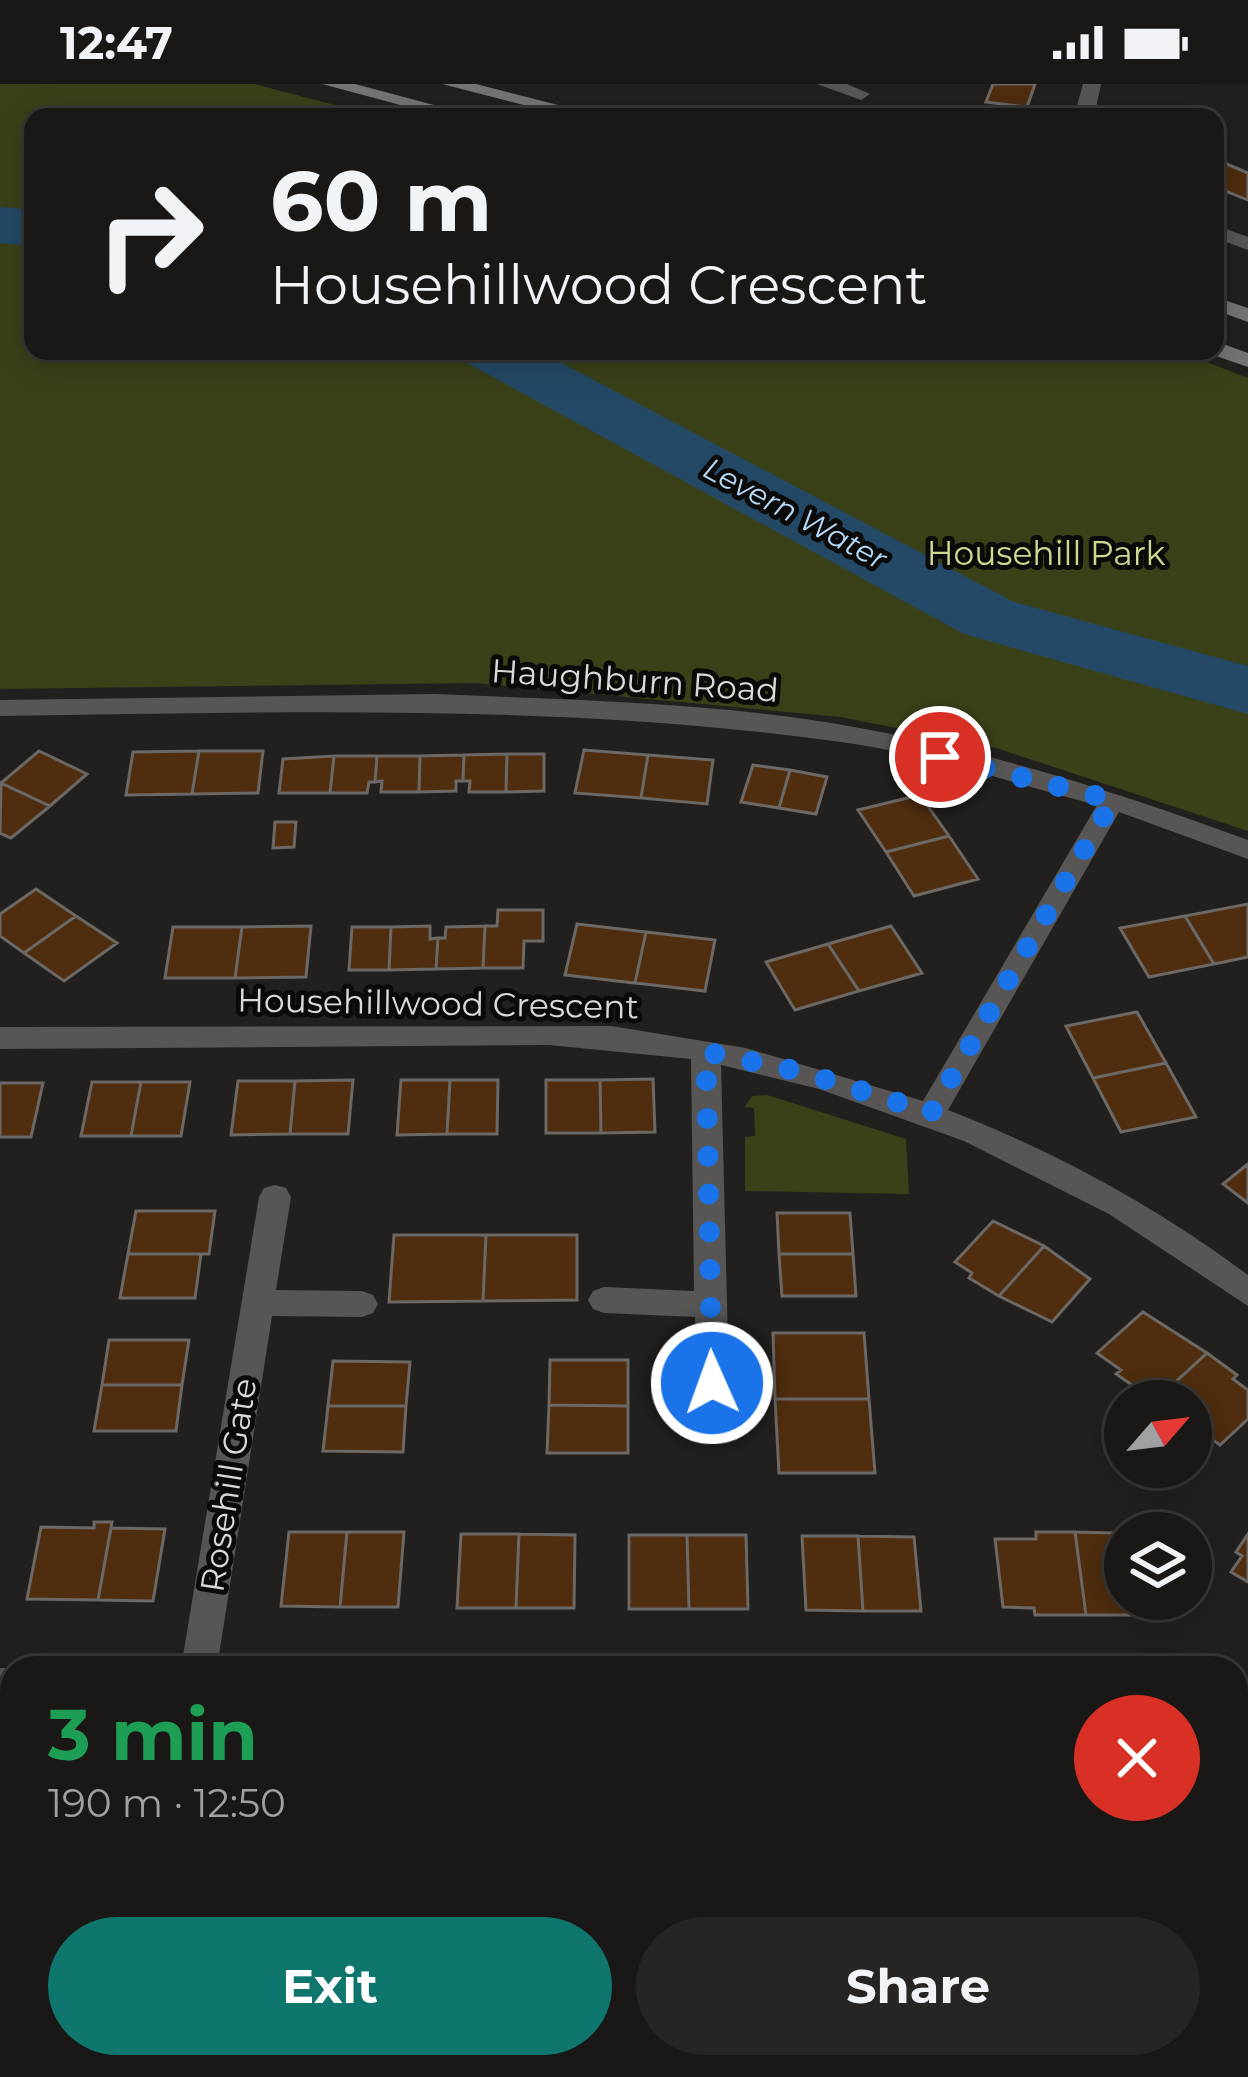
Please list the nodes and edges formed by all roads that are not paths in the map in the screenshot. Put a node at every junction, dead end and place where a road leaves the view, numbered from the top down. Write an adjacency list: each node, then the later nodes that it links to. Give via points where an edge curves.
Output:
1 (331, 84): 5 (main road)
2 (451, 84): 6 (main road)
3 (826, 84): 4 (street)
4 (863, 89)
5 (431, 108)
6 (556, 108)
7 (0, 708): 8 (street, Haughburn Road, via 435,702 618,710 854,735)
8 (1113, 800): 9 (street, Haughburn Road); 12 (street)
9 (1248, 850)
10 (0, 1038): 11 (street, Househillwood Crescent, via 542,1035)
11 (706, 1052): 12 (street, Househillwood Crescent); 18 (street)
12 (931, 1113): 14 (street, Househillwood Crescent, via 1195,1250)
13 (275, 1197): 16 (street, Rosehill Gate)
14 (1248, 1293)
15 (604, 1300): 18 (street)
16 (257, 1303): 17 (street); 20 (street, Rosehill Gate)
17 (362, 1304)
18 (709, 1304): 19 (street)
19 (713, 1423)
20 (201, 1656)

